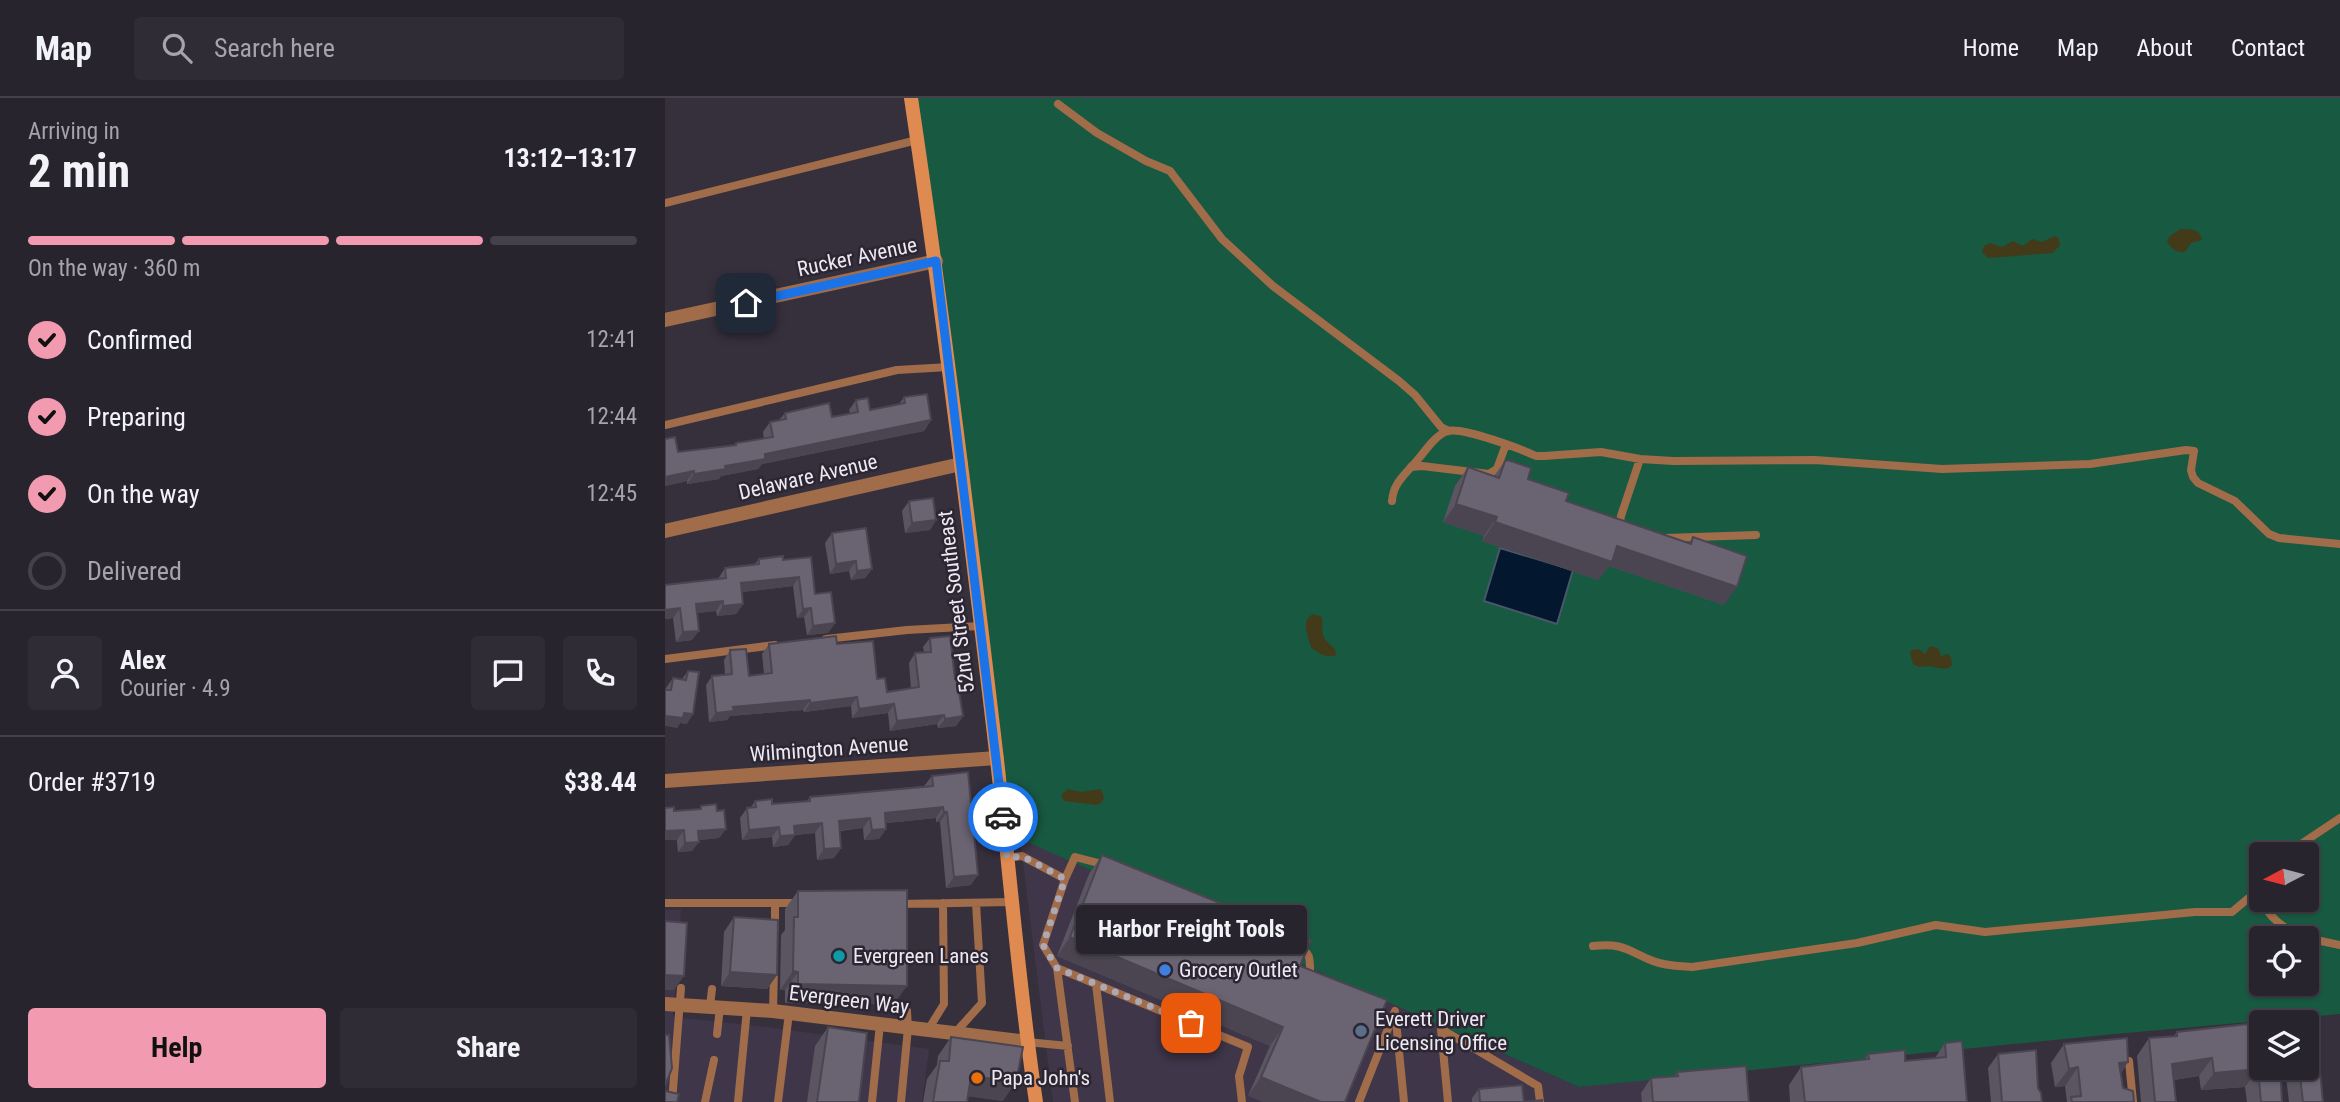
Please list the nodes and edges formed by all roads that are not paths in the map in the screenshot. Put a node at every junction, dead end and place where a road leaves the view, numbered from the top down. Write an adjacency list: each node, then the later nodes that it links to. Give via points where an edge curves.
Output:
1 (913, 100): 3 (street, 52nd Street Southeast)
2 (1058, 104): 9 (lane, via 1097,133 1170,171 1242,258 1399,381)
3 (917, 140): 4 (lane); 5 (street, 52nd Street Southeast)
4 (665, 203)
5 (936, 261): 6 (street, Rucker Avenue); 7 (street, 52nd Street Southeast)
6 (665, 320)
7 (949, 367): 8 (lane, via 897,370); 12 (street, 52nd Street Southeast)
8 (665, 425)
9 (1449, 431): 10 (lane); 13 (lane)
10 (1506, 444): 11 (lane, via 1536,456 1601,452); 13 (lane, via 1497,469 1489,474)
11 (1640, 459): 17 (lane, via 1620,522); 19 (lane, via 1815,460 1942,469 2079,465 2186,450 2194,451 2191,470 2198,483 2235,501 2269,534)
12 (961, 464): 15 (street, Delaware Avenue); 20 (street, 52nd Street Southeast)
13 (1411, 467): 14 (lane, via 1399,480)
14 (1392, 501)
15 (665, 531)
16 (1756, 535): 18 (lane)
17 (1634, 536)
18 (1655, 539)
19 (2340, 544)
20 (980, 626): 21 (lane); 24 (street, 52nd Street Southeast)
21 (811, 641)
22 (783, 644): 23 (lane)
23 (665, 659)
24 (997, 758): 25 (street, Wilmington Avenue); 28 (street, 52nd Street Southeast)
25 (665, 781)
26 (2340, 818): 27 (lane)
27 (2304, 842)
28 (1007, 858): 30 (lane, via 1022,856); 32 (street, 52nd Street Southeast)
29 (1118, 869): 30 (lane, via 1078,857)
30 (1065, 879): 47 (lane, via 1043,945)
31 (2249, 898): 45 (lane, via 2232,912 1985,932 1935,925 1857,943 1692,967 1653,961 1620,945)
32 (1012, 902): 37 (lane); 65 (street, 52nd Street Southeast)
33 (665, 903): 34 (lane)
34 (775, 903): 35 (lane); 41 (lane)
35 (813, 903)
36 (943, 903): 37 (lane); 38 (lane); 60 (lane, via 944,1004)
37 (975, 903): 62 (lane, via 982,1003)
38 (889, 904)
39 (2268, 912): 40 (lane)
40 (2285, 926)
41 (775, 936)
42 (1286, 939): 48 (lane, via 1309,954)
43 (2319, 941): 44 (lane)
44 (2340, 945)
45 (1594, 946)
46 (774, 961): 55 (lane)
47 (1057, 968): 49 (lane); 66 (lane)
48 (1310, 973)
49 (1095, 984): 77 (lane); 78 (lane, via 1248,1047 1239,1076)
50 (681, 988): 52 (lane)
51 (712, 989): 53 (lane)
52 (672, 1004): 53 (street, Evergreen Way); 64 (lane)
53 (715, 1007): 54 (street, Evergreen Way); 61 (lane)
54 (747, 1009): 55 (street, Evergreen Way); 71 (lane)
55 (773, 1011): 57 (street, Evergreen Way)
56 (907, 1011): 59 (lane)
57 (789, 1013): 58 (street, Evergreen Way); 72 (lane)
58 (880, 1024): 59 (street, Evergreen Way); 73 (lane)
59 (908, 1028): 60 (street, Evergreen Way); 74 (lane)
60 (928, 1030): 62 (street, Evergreen Way)
61 (717, 1034)
62 (955, 1034): 65 (street, Evergreen Way)
63 (665, 1035): 64 (lane)
64 (677, 1036): 69 (lane)
65 (1027, 1042): 66 (lane); 75 (street, 52nd Street Southeast)
66 (1068, 1046): 76 (lane)
67 (714, 1060): 70 (lane)
68 (2129, 1061): 83 (lane)
69 (672, 1102)
70 (705, 1102)
71 (738, 1102)
72 (778, 1102)
73 (872, 1102)
74 (901, 1102)
75 (1036, 1102)
76 (1075, 1102)
77 (1110, 1102)
78 (1242, 1102)
79 (1359, 1102): 80 (lane, via 1395,1011)
80 (1404, 1102)
81 (1448, 1102): 82 (lane, via 1441,1029 1538,1086)
82 (1540, 1102)
83 (2133, 1102)

